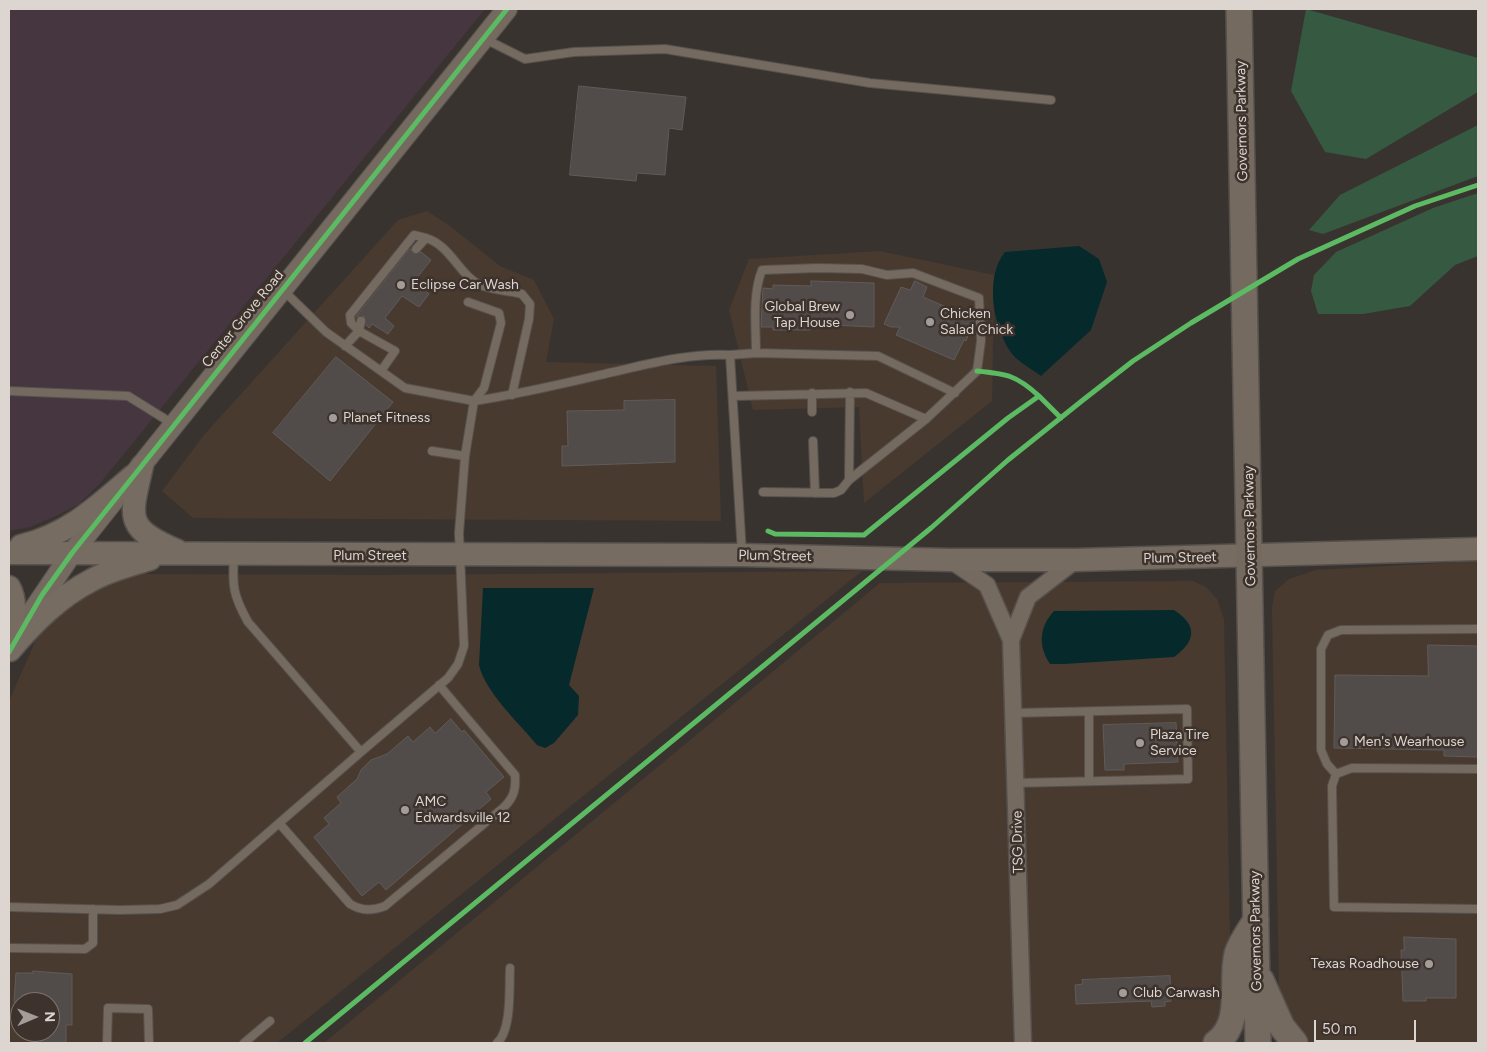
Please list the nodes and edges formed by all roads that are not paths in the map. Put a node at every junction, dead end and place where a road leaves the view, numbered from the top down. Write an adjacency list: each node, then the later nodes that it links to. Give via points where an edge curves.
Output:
1 (506, 9): 3 (street, Center Grove Road)
2 (1239, 9): 40 (main road, Governors Parkway)
3 (483, 38): 4 (lane, via 525,59 574,52 665,49 870,83); 7 (street, Center Grove Road)
4 (1051, 100)
5 (426, 238): 6 (lane); 10 (lane, via 414,235 350,315 351,323); 19 (lane, via 439,242 470,278 482,286 522,294 530,304)
6 (416, 249)
7 (282, 289): 11 (lane, via 326,332); 24 (street, Center Grove Road)
8 (468, 302): 21 (lane, via 499,313 500,323 484,388)
9 (361, 321): 10 (lane)
10 (359, 331): 11 (lane); 14 (lane, via 395,351)
11 (346, 346): 14 (lane)
12 (756, 353): 13 (lane); 18 (lane, via 878,356); 18 (lane, via 756,300 762,270 818,268 862,269 887,275 913,273 979,298 981,360 977,371)
13 (730, 355): 19 (lane, via 674,358); 20 (lane)
14 (381, 371): 21 (lane, via 404,388)
15 (9, 392): 24 (lane, via 128,396)
16 (850, 392): 17 (lane); 23 (lane, via 866,393); 29 (lane)
17 (812, 393): 20 (lane); 22 (lane)
18 (955, 393): 23 (lane)
19 (512, 395): 21 (lane)
20 (734, 396): 38 (lane)
21 (474, 401): 27 (lane)
22 (812, 412)
23 (926, 418): 29 (lane)
24 (173, 424): 28 (street, Center Grove Road)
25 (813, 441): 31 (lane)
26 (432, 451): 27 (lane)
27 (465, 456): 39 (lane)
28 (138, 469): 32 (main road, via 70,527 50,538); 35 (street, Center Grove Road); 36 (main road, via 133,516 136,525 143,534)
29 (849, 480): 31 (lane, via 834,493)
30 (763, 492): 31 (lane)
31 (815, 493)
32 (9, 548)
33 (1478, 549): 40 (main road, Plum Street)
34 (9, 553): 35 (main road, Plum Street)
35 (72, 553): 36 (main road, Plum Street); 46 (street, Center Grove Road)
36 (175, 553): 37 (main road, Plum Street); 46 (main road, via 93,579 46,611)
37 (234, 554): 39 (main road, Plum Street); 50 (lane, via 232,581 236,600 248,622)
38 (742, 555): 39 (main road, Plum Street); 41 (main road, Plum Street)
39 (460, 556): 47 (lane, via 464,646 458,664)
40 (1250, 557): 42 (main road, Plum Street); 59 (main road, Governors Parkway)
41 (950, 560): 42 (main road, Plum Street); 45 (street, TSG Drive, via 988,585)
42 (1076, 560): 45 (street, TSG Drive, via 1028,597)
43 (9, 586): 46 (main road, via 14,615)
44 (1478, 629): 52 (lane, via 1341,630 1328,635 1321,649 1321,750)
45 (1011, 640): 49 (street, TSG Drive)
46 (9, 647)
47 (440, 685): 50 (lane); 55 (lane, via 515,775 512,799 503,808 385,906 374,910 359,910 350,904)
48 (1089, 712): 49 (lane); 53 (lane); 53 (lane, via 1187,709 1188,778)
49 (1014, 713): 54 (street, TSG Drive)
50 (361, 752): 55 (lane)
51 (1478, 769): 52 (lane, via 1352,768)
52 (1336, 774): 57 (lane, via 1332,786 1334,907)
53 (1089, 781): 54 (lane)
54 (1016, 783): 68 (street, TSG Drive)
55 (279, 823): 58 (lane, via 209,884 177,905 160,909)
56 (9, 907): 58 (lane)
57 (1478, 908)
58 (93, 909): 60 (lane, via 93,943 85,949)
59 (1256, 920): 62 (main road, Governors Parkway); 69 (main road, via 1237,953 1230,1025)
60 (9, 948)
61 (510, 968): 67 (lane, via 508,1012 503,1038)
62 (1257, 972): 70 (main road, Governors Parkway); 71 (main road, via 1282,1027)
63 (270, 1021): 66 (lane)
64 (107, 1043): 65 (lane, via 108,1008 148,1009)
65 (149, 1043)
66 (244, 1043)
67 (497, 1043)
68 (1023, 1043)
69 (1216, 1043)
70 (1258, 1043)
71 (1296, 1043)

